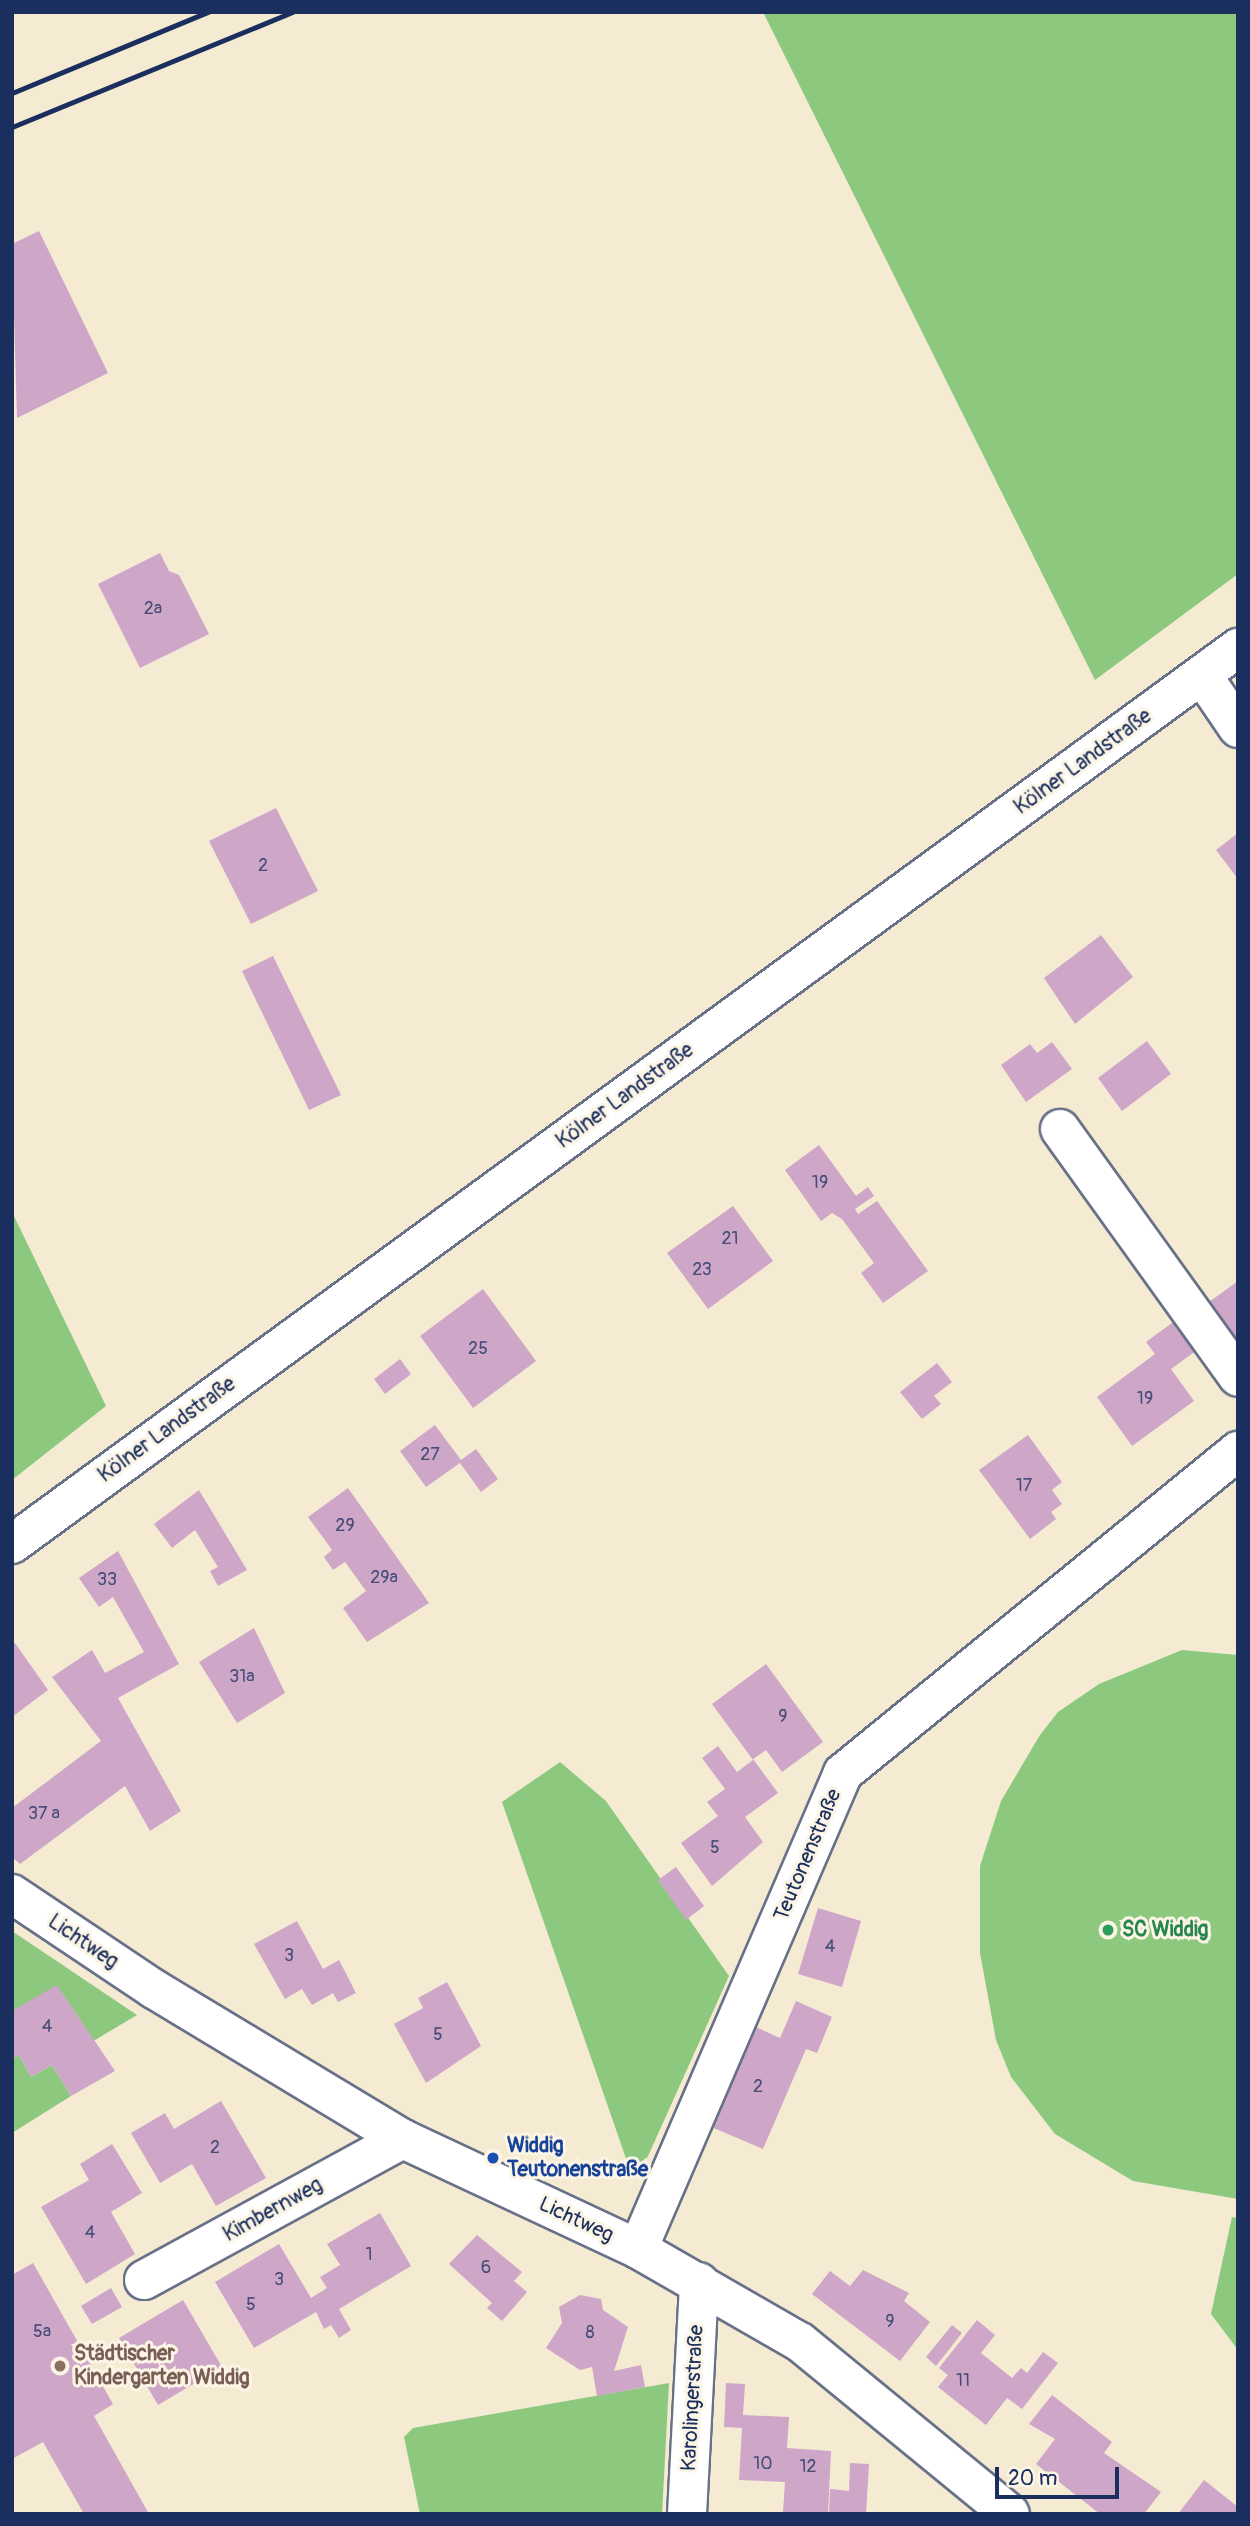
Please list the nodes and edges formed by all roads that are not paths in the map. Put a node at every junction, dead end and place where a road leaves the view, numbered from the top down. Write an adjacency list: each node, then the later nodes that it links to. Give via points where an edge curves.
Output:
1 (1238, 648): 2 (street, Kölner Landstraße)
2 (1202, 675): 3 (street); 7 (street, Kölner Landstraße)
3 (1238, 728)
4 (1060, 1129): 5 (street)
5 (1238, 1377)
6 (1238, 1451): 10 (street, Teutonenstraße, via 843,1773)
7 (12, 1544)
8 (12, 1894): 9 (street, Lichtweg, via 154,1989)
9 (403, 2139): 10 (street, Lichtweg); 11 (street, Kimbernweg)
10 (638, 2249): 12 (street, Lichtweg)
11 (144, 2280)
12 (699, 2282): 13 (street, Karolingerstraße); 14 (street, Lichtweg, via 800,2342)
13 (687, 2514)
14 (1010, 2514)

